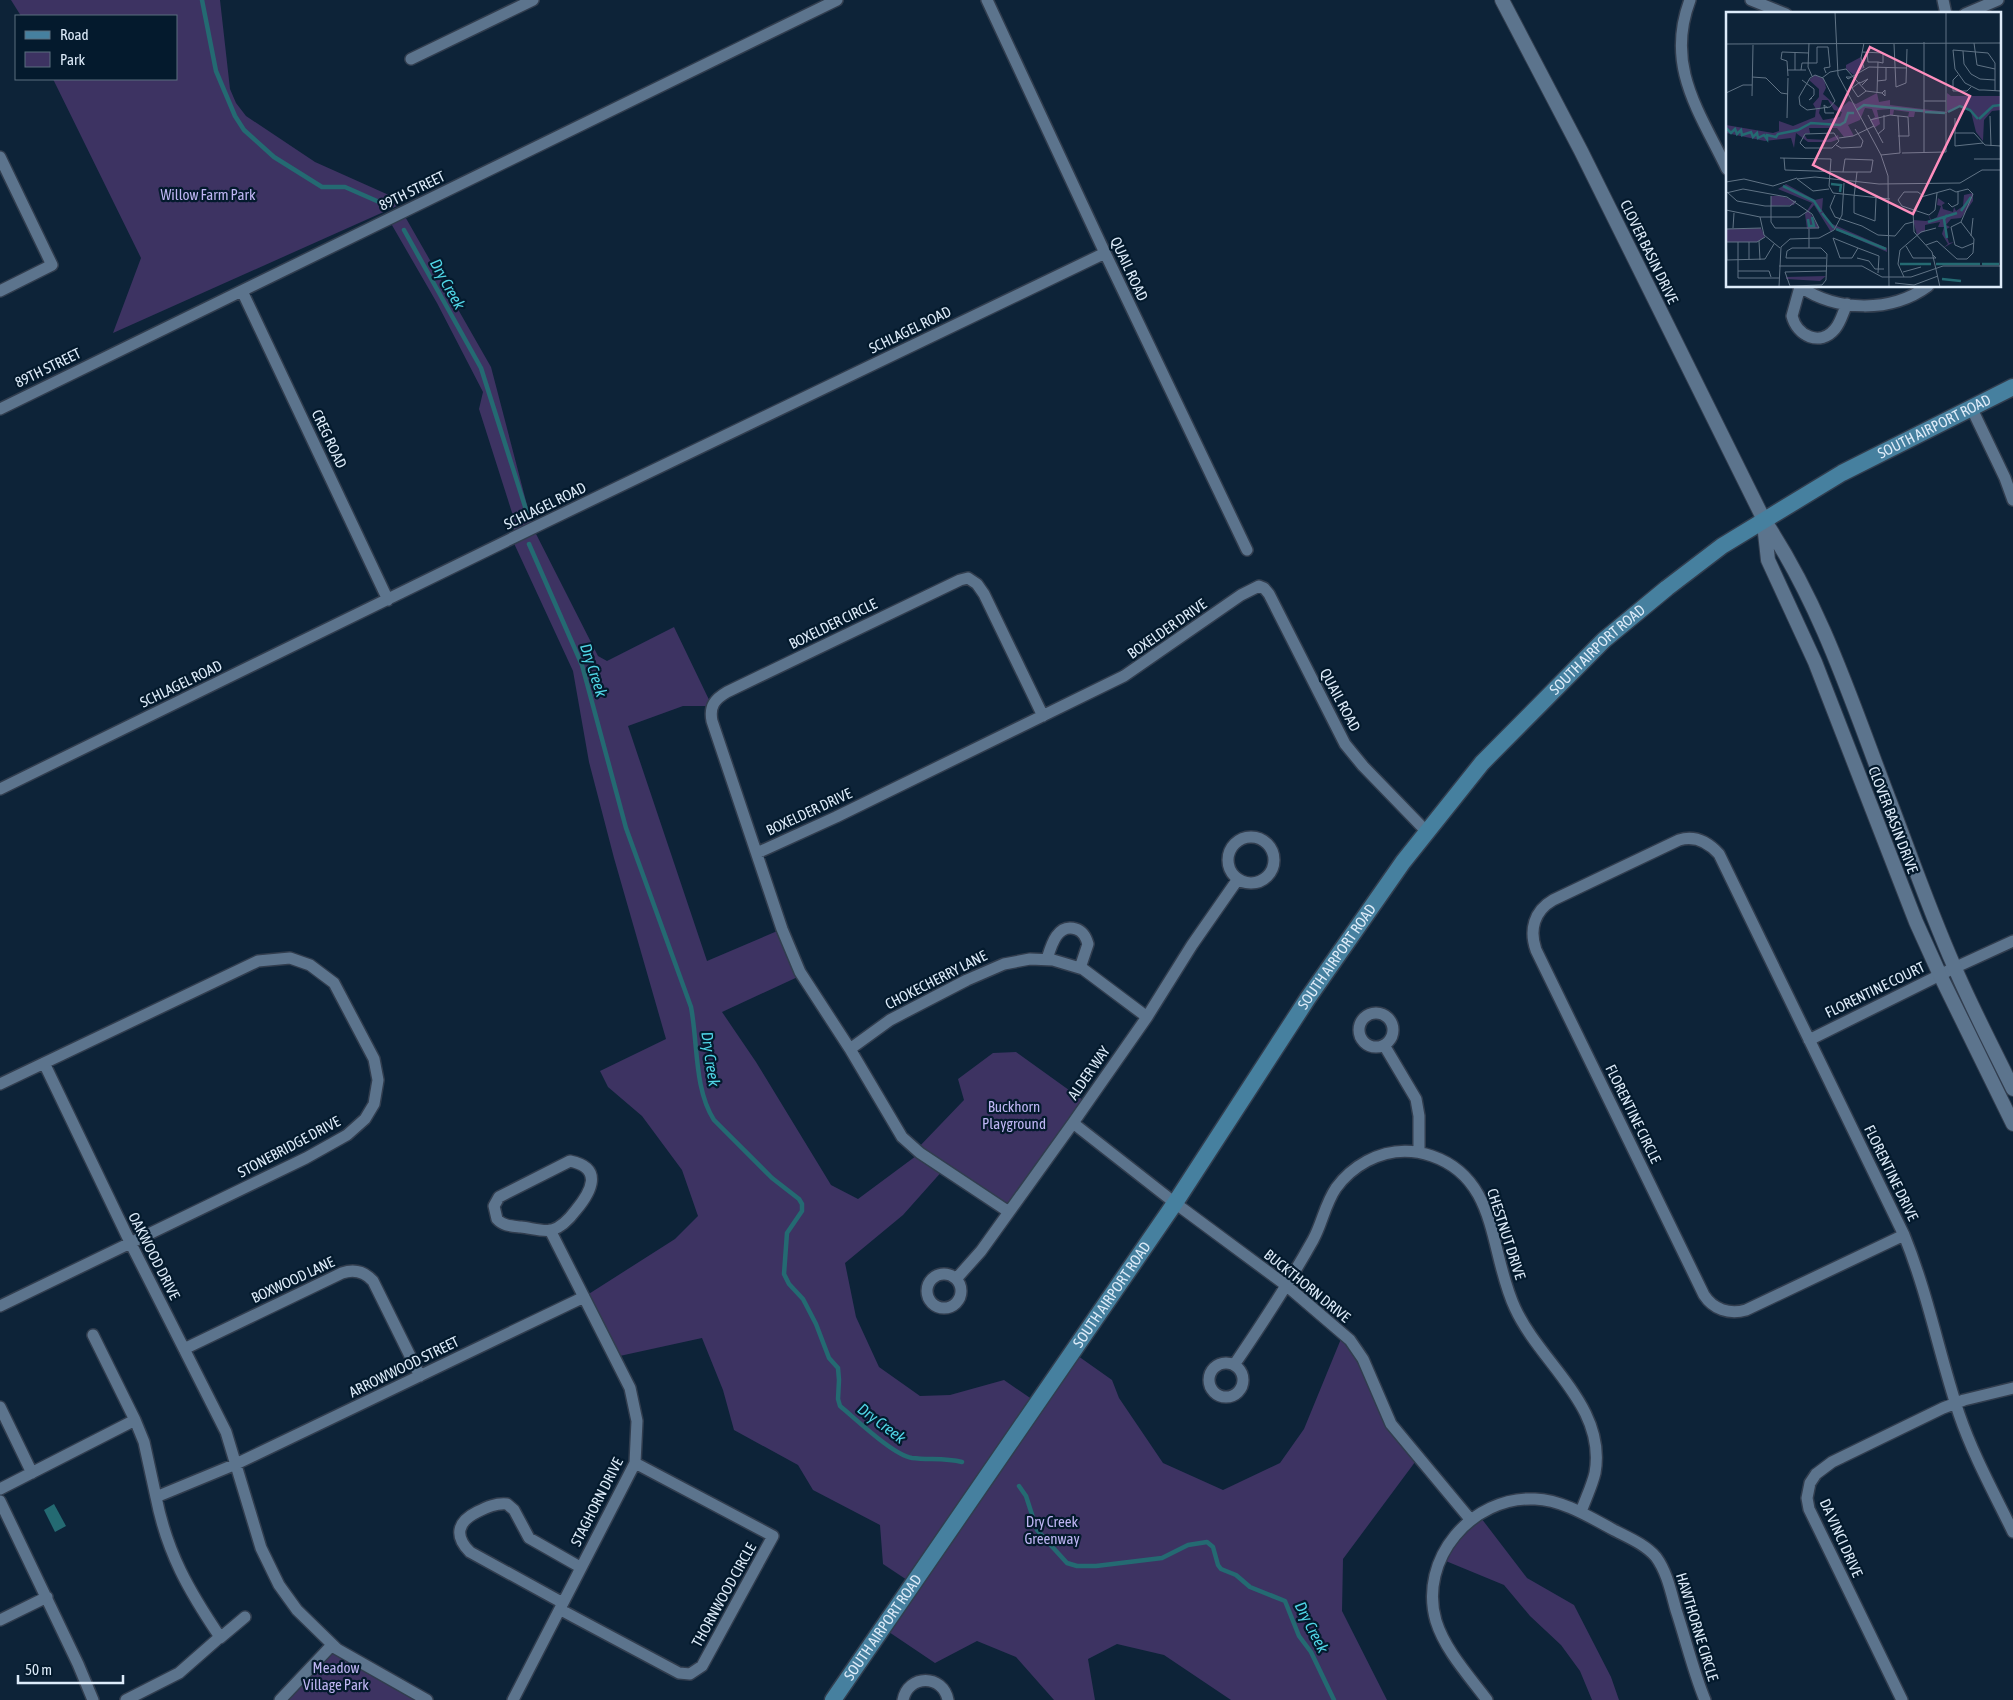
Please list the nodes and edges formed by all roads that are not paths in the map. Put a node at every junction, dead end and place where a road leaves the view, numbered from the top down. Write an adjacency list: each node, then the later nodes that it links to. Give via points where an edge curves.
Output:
1 (533, 0): 10 (street)
2 (837, 0): 18 (street, 89TH STREET)
3 (987, 0): 13 (street, QUAIL ROAD)
4 (1502, 0): 24 (street, CLOVER BASIN DRIVE, via 1581,151)
5 (1690, 0): 12 (street, via 1681,37 1684,75)
6 (1751, 0): 8 (street)
7 (1998, 0): 9 (street)
8 (1781, 12)
9 (1970, 12)
10 (411, 59)
11 (0, 157): 17 (street, via 52,265)
12 (1726, 167)
13 (1105, 252): 25 (street, QUAIL ROAD); 27 (street, SCHLAGEL ROAD)
14 (1800, 288): 19 (street, via 1792,311 1793,320 1810,338 1821,338 1834,330)
15 (1802, 288): 19 (street, via 1825,299)
16 (1925, 288): 19 (street, via 1893,304)
17 (0, 291)
18 (242, 291): 22 (street, 89TH STREET); 27 (street, CREG ROAD)
19 (1847, 304)
20 (2013, 387): 21 (main road, SOUTH AIRPORT ROAD)
21 (1971, 407): 23 (street, via 2006,478); 24 (main road, SOUTH AIRPORT ROAD, via 1842,473)
22 (0, 409)
23 (2013, 500)
24 (1764, 520): 30 (main road, SOUTH AIRPORT ROAD, via 1722,546 1604,640 1489,756); 37 (street, CLOVER BASIN DRIVE, via 1796,574 1836,656); 38 (street, CLOVER BASIN DRIVE, via 1768,560 1815,662)
25 (1247, 550)
26 (1241, 595): 28 (street, BOXELDER DRIVE, via 1135,670); 30 (street, QUAIL ROAD, via 1259,586 1268,592 1345,744)
27 (388, 600): 29 (street, SCHLAGEL ROAD)
28 (1043, 716): 32 (street, BOXELDER DRIVE); 32 (street, BOXELDER CIRCLE, via 980,588 970,578 956,582 715,700 712,718)
29 (0, 789)
30 (1426, 831): 49 (main road, SOUTH AIRPORT ROAD, via 1308,998)
31 (1706, 844): 40 (street, FLORENTINE DRIVE, via 1717,852 1727,869); 52 (street, FLORENTINE CIRCLE, via 1693,838 1675,842 1553,900 1538,913 1532,933 1536,950 1704,1295 1722,1310 1743,1312)
32 (757, 853): 42 (street, BOXELDER DRIVE, via 798,968)
33 (1238, 879): 33 (street, via 1257,882 1267,877 1274,856 1264,841 1250,837 1234,845 1229,863); 39 (street, ALDER WAY)
34 (2013, 941): 37 (street, FLORENTINE COURT)
35 (1047, 960): 36 (street, CHOKECHERRY LANE); 36 (street, via 1058,933 1074,929 1082,933 1088,944); 42 (street, CHOKECHERRY LANE, via 1020,960 995,967 890,1020)
36 (1080, 968): 39 (street, CHOKECHERRY LANE)
37 (1954, 968): 38 (street, FLORENTINE COURT); 45 (street, CLOVER BASIN DRIVE)
38 (1940, 975): 40 (street, FLORENTINE COURT); 47 (street, CLOVER BASIN DRIVE)
39 (1147, 1017): 46 (street, ALDER WAY)
40 (1810, 1040): 52 (street, FLORENTINE DRIVE)
41 (1384, 1045): 48 (street, via 1416,1099)
42 (850, 1048): 50 (street, BOXELDER DRIVE, via 907,1142)
43 (44, 1063): 44 (street, STONEBRIDGE DRIVE); 53 (street, OAKWOOD DRIVE); 53 (street, STONEBRIDGE DRIVE, via 258,961 290,958 310,965 334,983 374,1059 378,1080 374,1104 365,1119 347,1134 306,1158)
44 (0, 1084)
45 (2013, 1089)
46 (1073, 1123): 49 (street, BUCKTHORN DRIVE); 50 (street, ALDER WAY)
47 (2013, 1124)
48 (1419, 1151): 55 (street, CHESTNUT DRIVE, via 1386,1153 1348,1174 1333,1194 1320,1228); 72 (street, CHESTNUT DRIVE, via 1452,1164 1472,1183 1483,1204 1514,1307 1591,1424 1596,1461)
49 (1175, 1203): 55 (street, BUCKTHORN DRIVE); 87 (main road, SOUTH AIRPORT ROAD)
50 (1009, 1212): 54 (street, ALDER WAY, via 981,1251)
51 (550, 1230): 51 (street, via 502,1224 496,1217 495,1201 562,1164 578,1163 591,1176 591,1189 564,1223); 56 (street, STAGHORN DRIVE)
52 (1904, 1235): 63 (street, FLORENTINE DRIVE, via 1923,1286)
53 (130, 1242): 57 (street, STONEBRIDGE DRIVE); 59 (street, OAKWOOD DRIVE)
54 (956, 1278)
55 (1287, 1286): 60 (street, CHESTNUT DRIVE); 73 (street, BUCKTHORN DRIVE, via 1355,1346 1391,1424)
56 (584, 1297): 61 (street, ARROWWOOD STREET); 66 (street, STAGHORN DRIVE, via 630,1388 637,1421)
57 (0, 1306)
58 (93, 1334): 65 (street)
59 (184, 1349): 61 (street, BOXWOOD LANE, via 354,1270 373,1281); 67 (street, OAKWOOD DRIVE, via 226,1432)
60 (1234, 1365)
61 (420, 1376): 67 (street, ARROWWOOD STREET)
62 (2013, 1388): 63 (street, DA VINCI DRIVE)
63 (1956, 1403): 74 (street, FLORENTINE DRIVE, via 1974,1450); 92 (street, DA VINCI DRIVE, via 1832,1462 1814,1476 1808,1491 1809,1509)
64 (0, 1407): 68 (street)
65 (135, 1420): 68 (street); 70 (street, via 144,1442)
66 (635, 1463): 75 (street, STAGHORN DRIVE); 77 (street, THORNWOOD CIRCLE, via 773,1536 702,1666 690,1674 679,1673)
67 (236, 1464): 70 (street); 81 (street, OAKWOOD DRIVE, via 261,1548 276,1580 294,1607)
68 (32, 1472): 69 (street)
69 (0, 1489)
70 (156, 1497): 80 (street, via 171,1551 190,1591)
71 (0, 1501): 76 (street)
72 (1581, 1512): 73 (street, HAWTHORNE CIRCLE, via 1545,1500 1524,1499 1497,1505); 91 (street, HAWTHORNE CIRCLE, via 1644,1546 1660,1563)
73 (1470, 1519): 90 (street, HAWTHORNE CIRCLE, via 1453,1538 1441,1559 1434,1586 1434,1607 1436,1622 1444,1639)
74 (2013, 1532)
75 (580, 1567): 77 (street, STAGHORN DRIVE); 77 (street, via 530,1538 508,1505 488,1507 462,1522 461,1540 470,1552)
76 (47, 1597): 79 (street); 82 (street)
77 (562, 1607): 86 (street, STAGHORN DRIVE)
78 (245, 1617): 80 (street)
79 (0, 1620)
80 (220, 1638): 83 (street, via 179,1673)
81 (332, 1645): 84 (street); 85 (street, OAKWOOD DRIVE)
82 (93, 1700)
83 (126, 1700)
84 (280, 1700)
85 (428, 1700)
86 (513, 1700)
87 (833, 1700)
88 (903, 1700): 89 (street, via 910,1685 925,1680 939,1684)
89 (948, 1700)
90 (1487, 1700)
91 (1705, 1700)
92 (1902, 1700)

